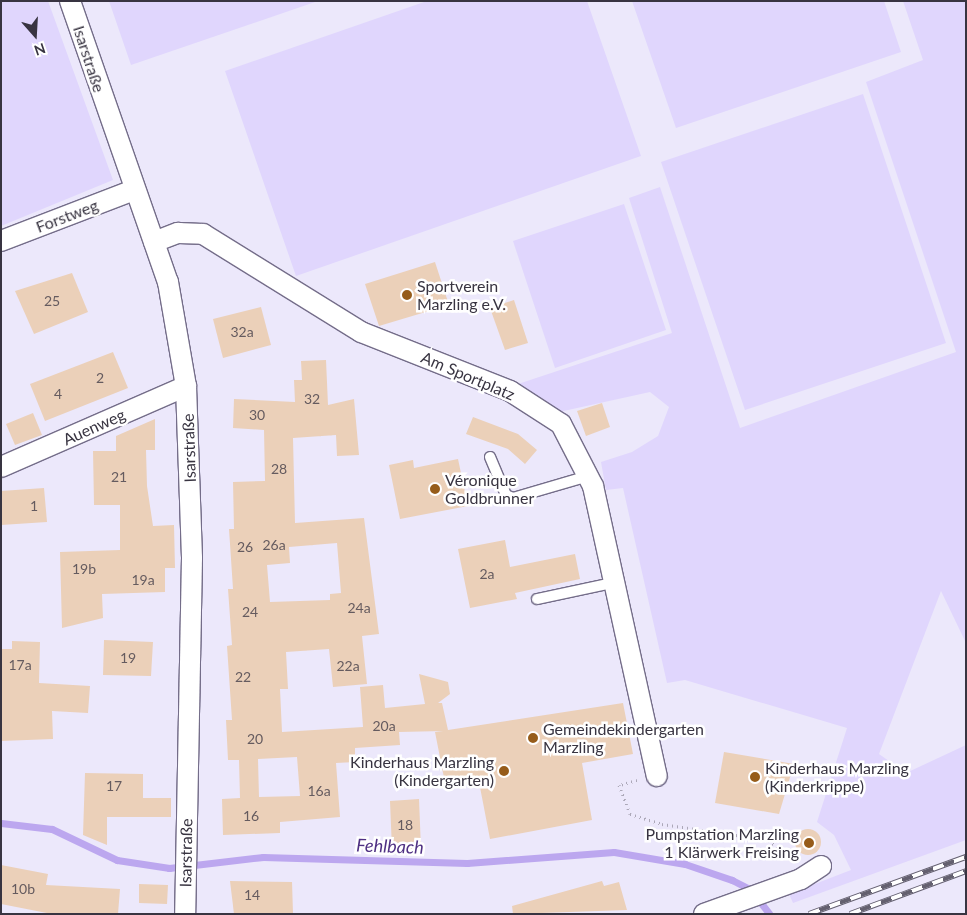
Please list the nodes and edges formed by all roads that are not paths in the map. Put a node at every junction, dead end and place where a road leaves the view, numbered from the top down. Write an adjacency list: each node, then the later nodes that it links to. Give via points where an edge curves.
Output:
1 (70, 1): 2 (street, Isarstraße)
2 (134, 190): 3 (street, Forstweg); 4 (street, Isarstraße)
3 (1, 241)
4 (154, 242): 5 (street, Isarstraße, via 173,304); 8 (street, Am Sportplatz, via 178,232 202,234 361,332 510,391 561,424)
5 (186, 386): 7 (street, Auenweg); 13 (street, Isarstraße, via 192,538)
6 (490, 457): 8 (lane, via 506,495 513,498)
7 (1, 467)
8 (588, 476): 9 (street, Am Sportplatz)
9 (617, 582): 10 (lane); 11 (street, Am Sportplatz)
10 (537, 599)
11 (657, 776)
12 (821, 866): 14 (street, via 801,879)
13 (185, 914)
14 (704, 914)

